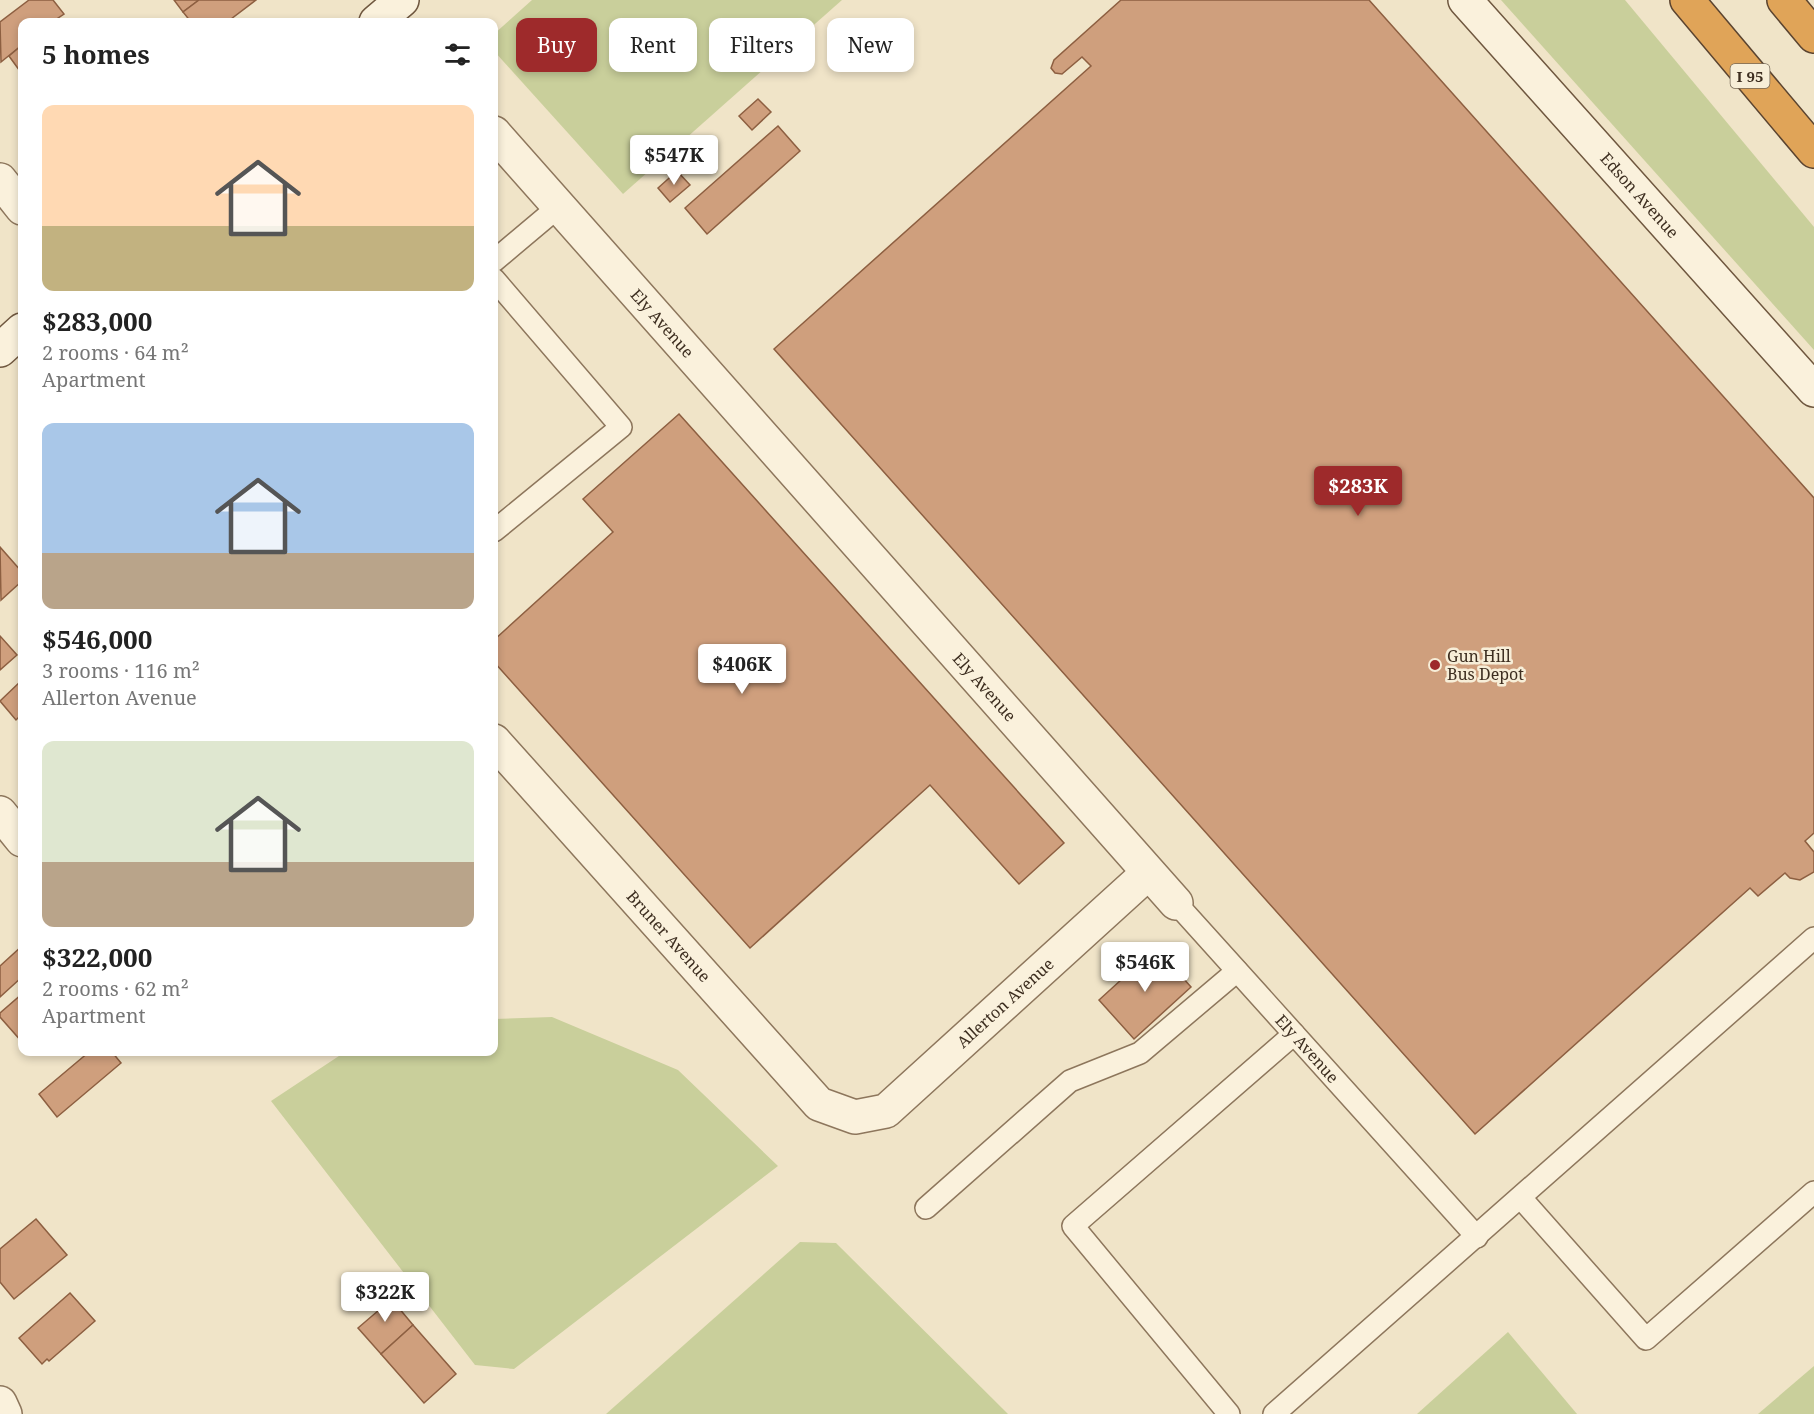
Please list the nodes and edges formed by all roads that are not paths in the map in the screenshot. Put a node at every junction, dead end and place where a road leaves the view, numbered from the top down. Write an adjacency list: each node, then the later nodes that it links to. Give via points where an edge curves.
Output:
1 (1465, 0): 14 (street, Edson Avenue)
2 (1687, 0): 6 (highway, I 95)
3 (1784, 0): 4 (highway)
4 (1814, 36)
5 (498, 138): 9 (street, Ely Avenue)
6 (1814, 151)
7 (0, 180): 8 (street)
8 (18, 203)
9 (557, 208): 10 (lane); 19 (street, Ely Avenue)
10 (498, 258)
11 (498, 284): 15 (lane, via 621,427)
12 (18, 334): 13 (street)
13 (0, 350)
14 (1814, 390)
15 (498, 528)
16 (498, 745): 24 (street, Bruner Avenue, via 819,1104)
17 (0, 813): 18 (street)
18 (18, 835)
19 (1148, 873): 20 (street, Ely Avenue); 24 (street, Allerton Avenue, via 886,1111)
20 (1176, 903): 22 (lane, Ely Avenue)
21 (1814, 938): 26 (lane)
22 (1237, 971): 23 (lane, Ely Avenue); 27 (lane, via 1140,1053 1070,1082)
23 (1294, 1034): 28 (lane, Ely Avenue); 31 (lane, via 1073,1226)
24 (855, 1117)
25 (1814, 1192): 26 (lane, via 1647,1339)
26 (1521, 1198): 28 (lane)
27 (926, 1208)
28 (1477, 1237): 32 (lane)
29 (0, 1403): 30 (street)
30 (6, 1414)
31 (1229, 1414)
32 (1274, 1414)

